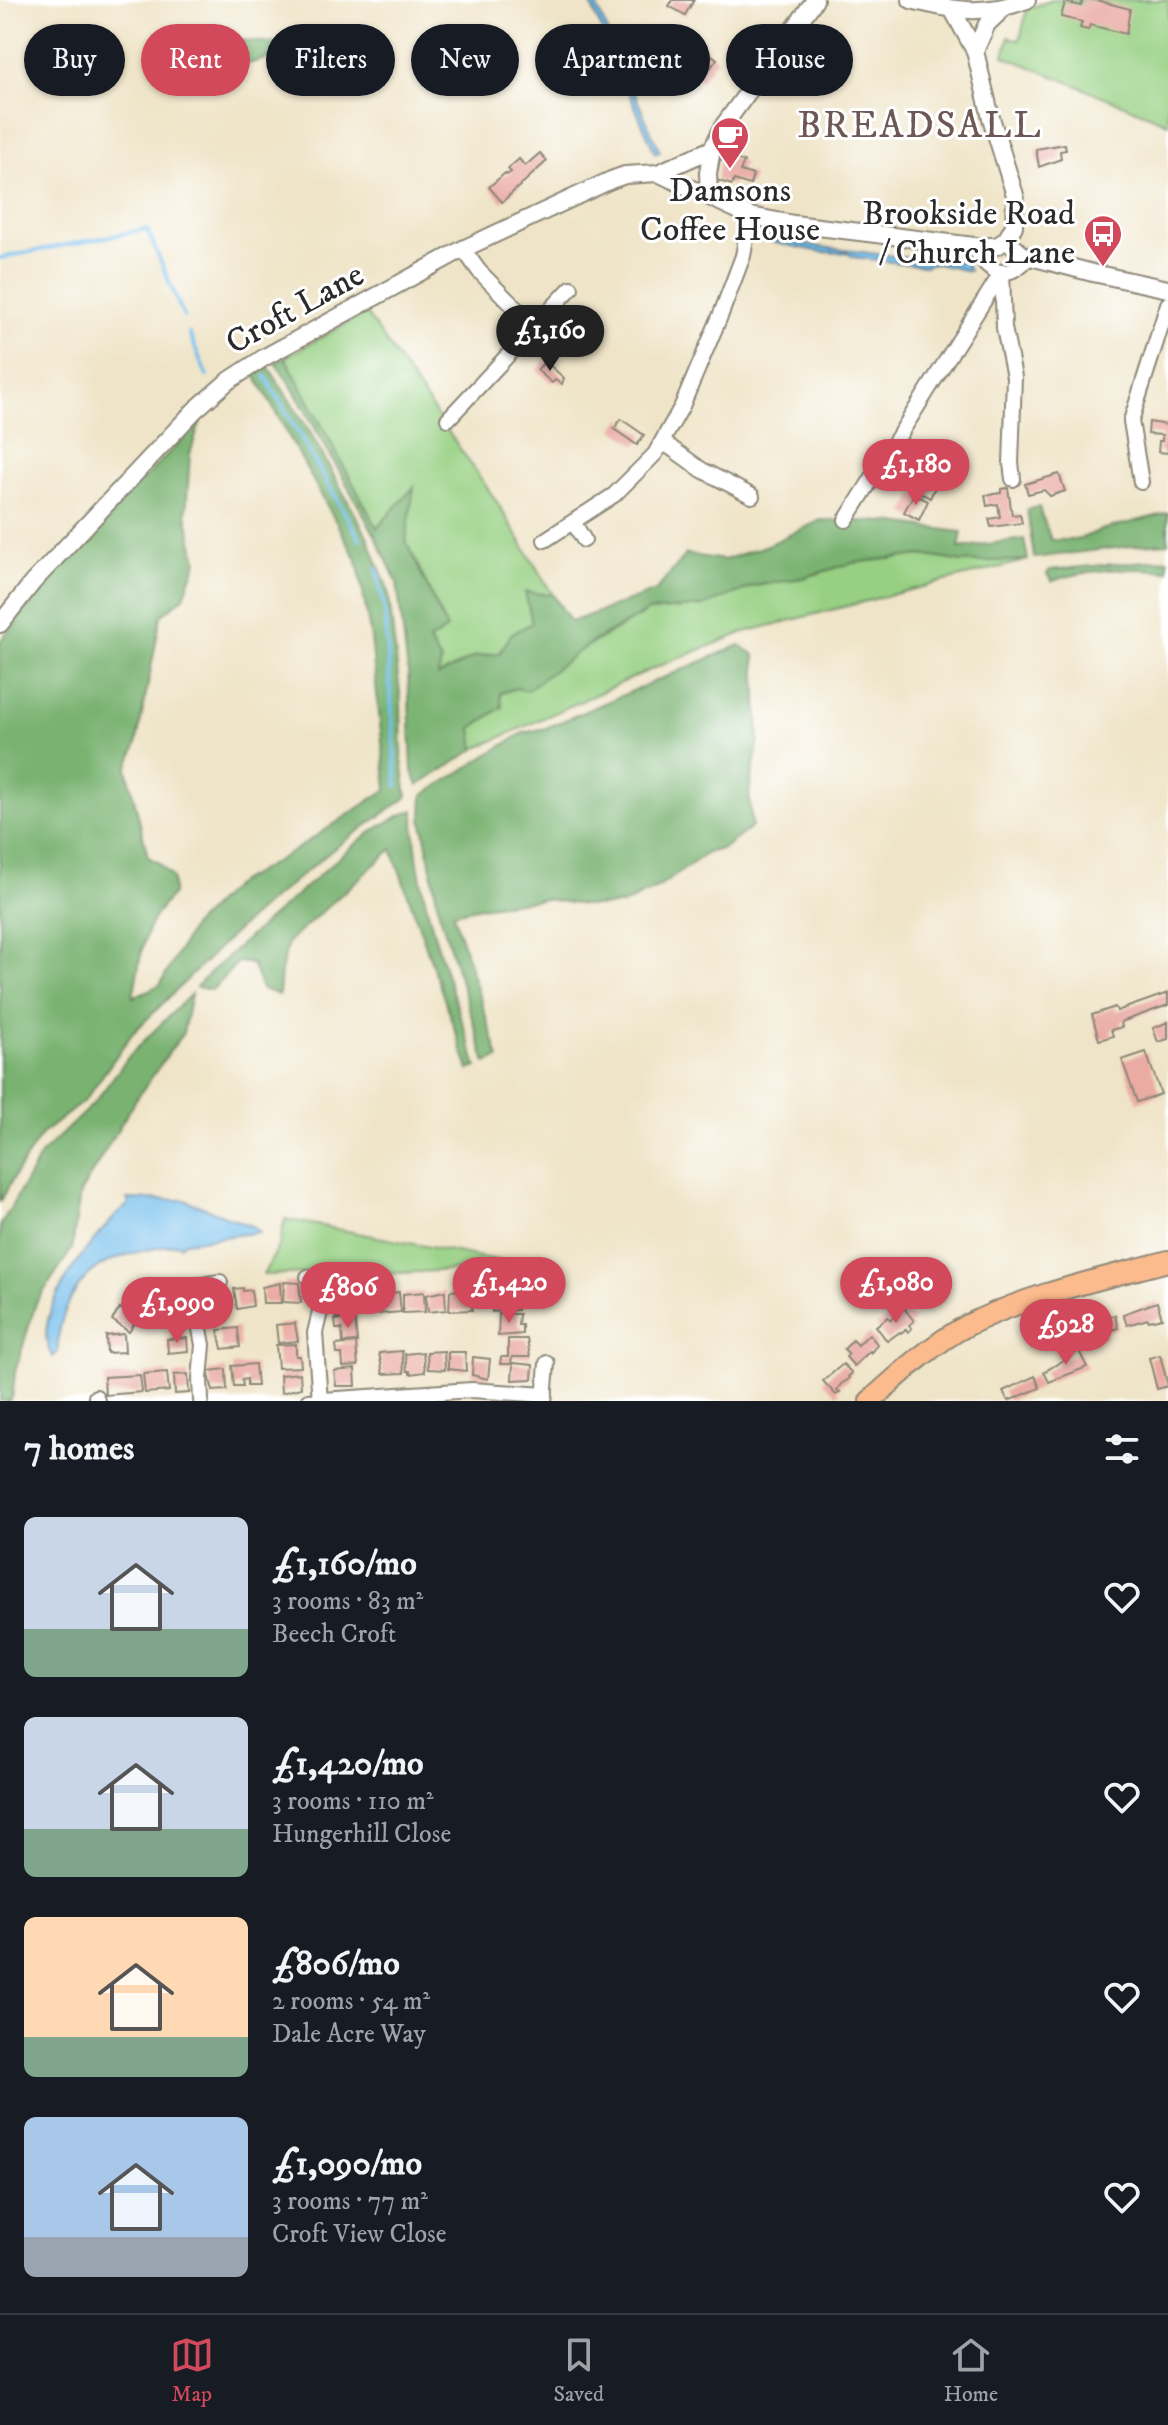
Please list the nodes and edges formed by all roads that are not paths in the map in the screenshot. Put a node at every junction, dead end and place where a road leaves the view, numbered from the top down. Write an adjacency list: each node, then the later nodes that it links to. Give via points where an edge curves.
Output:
1 (815, 0): 7 (street)
2 (911, 0): 4 (street)
3 (1027, 0): 5 (street)
4 (952, 9): 5 (street); 6 (street)
5 (1003, 9): 6 (street, via 987,24)
6 (975, 51): 11 (street, via 1015,195 1014,226)
7 (712, 149): 8 (street); 9 (street)
8 (658, 173): 9 (street, Croft Lane); 13 (street, Croft Lane, via 611,180)
9 (702, 192): 10 (street, Croft Lane)
10 (750, 216): 12 (street, Croft Lane); 21 (street, via 743,256)
11 (1006, 240): 12 (street, Croft Lane, via 997,246); 14 (street)
12 (974, 246): 15 (street, via 987,267)
13 (463, 249): 19 (street); 31 (street, Croft Lane, via 227,382 33,582)
14 (1030, 256): 15 (street, via 1016,270); 17 (street)
15 (1002, 272): 22 (street, via 1004,328 1014,377); 27 (street)
16 (571, 288): 19 (street)
17 (1168, 289)
18 (1168, 304): 24 (street, via 1131,421)
19 (534, 327): 20 (street)
20 (448, 419)
21 (663, 442): 23 (street); 28 (street, via 627,485)
22 (1013, 479)
23 (723, 481): 25 (street); 26 (street)
24 (1141, 482)
25 (752, 496)
26 (714, 497)
27 (846, 520)
28 (574, 523): 29 (street); 30 (street)
29 (545, 540)
30 (584, 540)
31 (0, 624)
32 (1168, 1261): 45 (main road, via 1022,1303 967,1326)
33 (308, 1277): 35 (street)
34 (220, 1282): 37 (street)
35 (327, 1282): 36 (street); 44 (street, via 315,1333)
36 (344, 1282)
37 (192, 1286): 38 (street); 42 (street, via 203,1345)
38 (161, 1291)
39 (547, 1363): 41 (street)
40 (442, 1396): 41 (street, via 472,1390); 44 (street)
41 (545, 1398)
42 (201, 1401)
43 (308, 1401): 44 (street)
44 (320, 1401)
45 (870, 1401)

